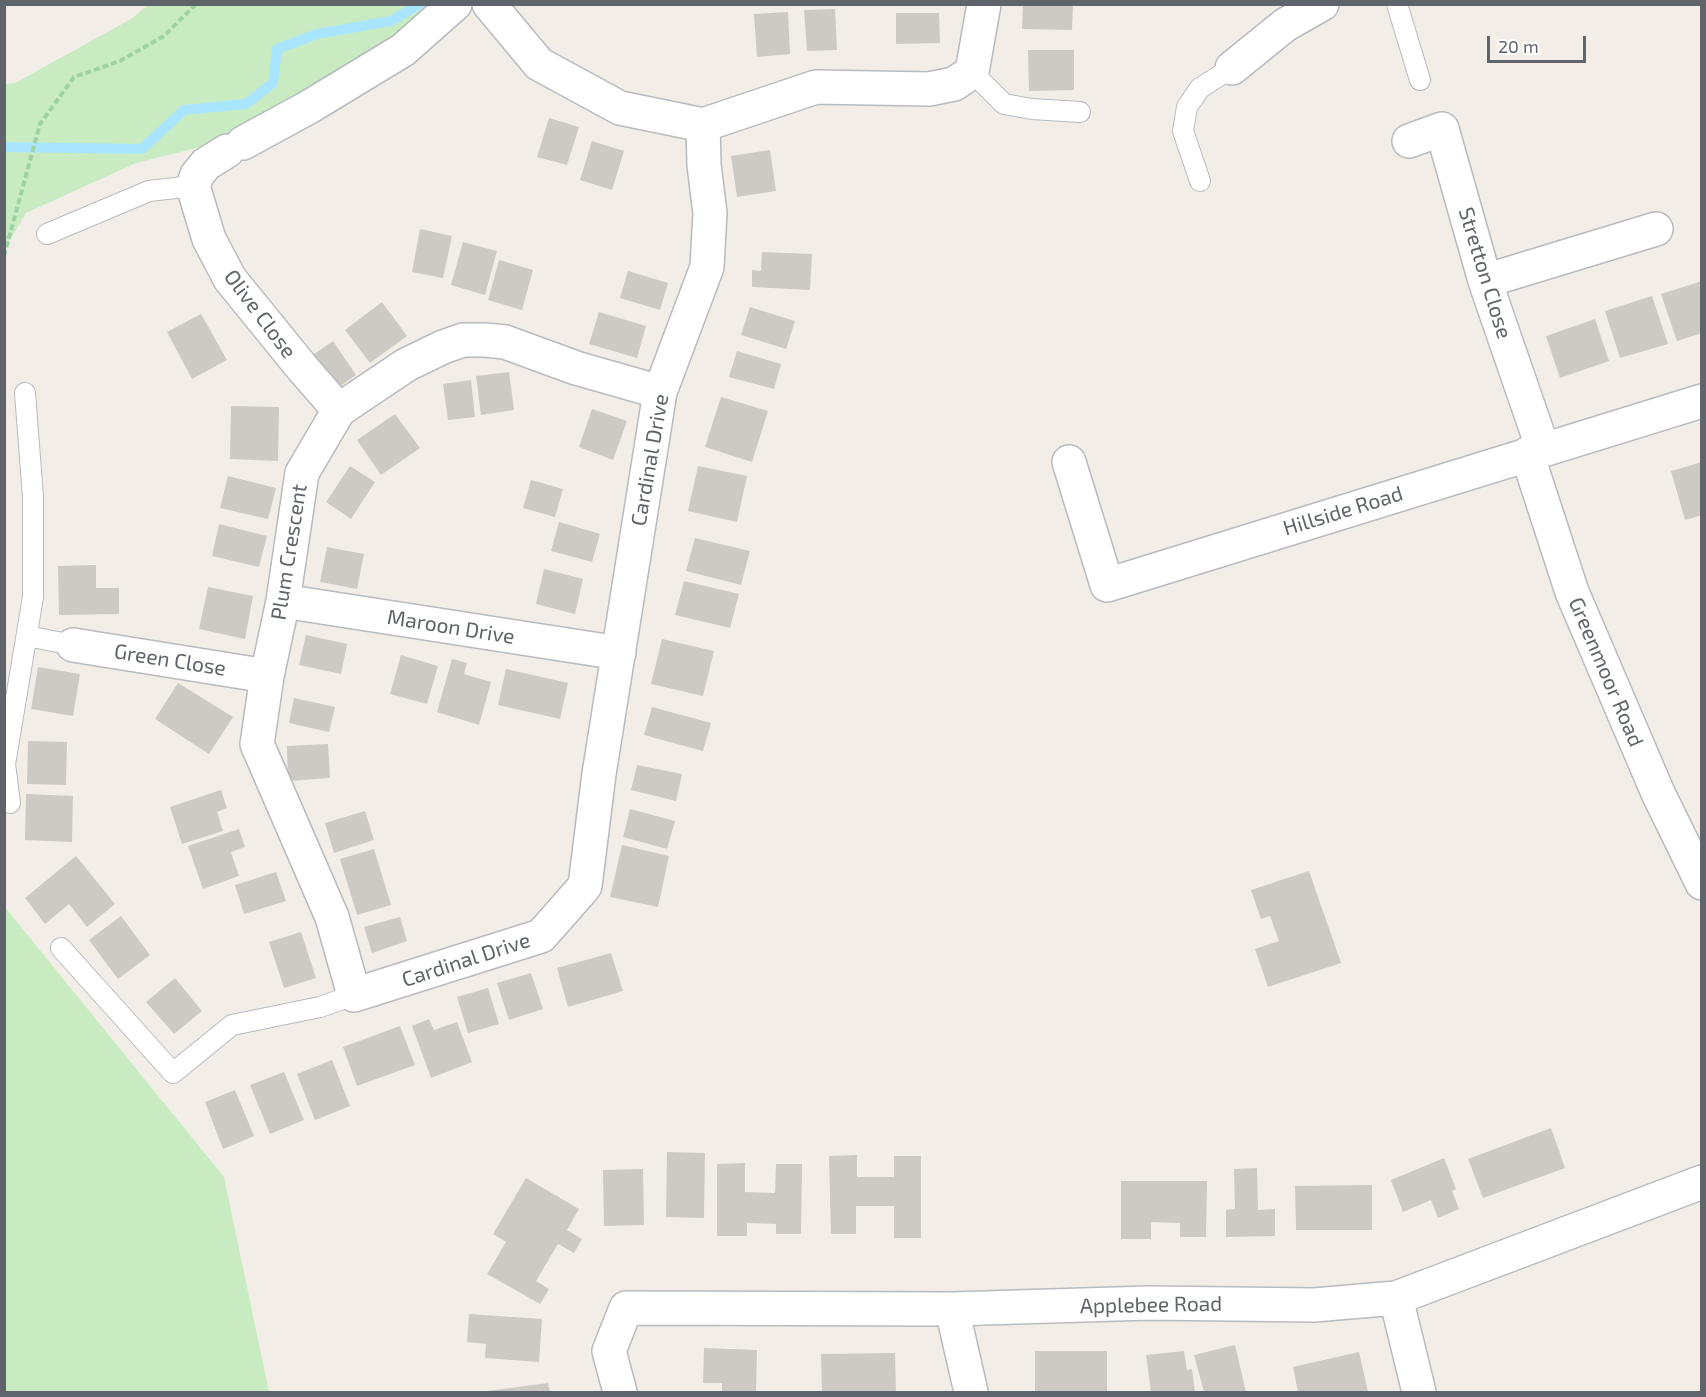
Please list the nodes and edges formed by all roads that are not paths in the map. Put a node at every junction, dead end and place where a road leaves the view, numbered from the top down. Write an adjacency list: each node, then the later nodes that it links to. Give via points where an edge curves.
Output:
1 (455, 4): 13 (street, via 403,50 206,164)
2 (489, 4): 10 (street, via 539,64 620,108)
3 (984, 4): 7 (street)
4 (1322, 4): 6 (street, via 1285,25)
5 (1397, 4): 8 (lane)
6 (1232, 68): 12 (lane, via 1200,88 1187,107 1183,131)
7 (972, 72): 9 (lane, via 1004,104); 10 (street, via 954,84 929,89 816,87)
8 (1420, 80)
9 (1080, 112)
10 (703, 125): 17 (street, Cardinal Drive, via 710,213 707,267)
11 (1409, 141): 16 (street, Stretton Close, via 1442,129)
12 (1200, 181)
13 (193, 186): 15 (lane, via 149,191); 20 (street, Olive Close, via 209,239 230,279)
14 (1656, 229): 16 (street)
15 (47, 234)
16 (1485, 281): 21 (street, Stretton Close)
17 (660, 392): 20 (street, Plum Crescent, via 504,342 463,340 405,365); 26 (street, Cardinal Drive)
18 (25, 393): 24 (lane, via 33,497 33,597)
19 (1701, 401): 21 (street, Hillside Road)
20 (339, 410): 23 (street, Plum Crescent, via 302,472)
21 (1535, 452): 22 (street, Hillside Road, via 1107,585); 29 (street, Greenmoor Road, via 1572,592)
22 (1069, 462)
23 (283, 601): 26 (street, Maroon Drive); 27 (street, Plum Crescent)
24 (27, 636): 25 (lane); 28 (lane, via 5,764)
25 (73, 645): 27 (street, Green Close)
26 (619, 653): 31 (street, Cardinal Drive, via 585,886 541,936)
27 (267, 676): 31 (street, Plum Crescent, via 257,744 332,917)
28 (10, 803)
29 (1701, 883)
30 (61, 948): 31 (lane, via 173,1073 232,1025 320,1007)
31 (354, 995)
32 (1701, 1182): 33 (street, Applebee Road)
33 (1396, 1298): 34 (street, Applebee Road, via 1314,1305 1149,1303); 37 (street)
34 (952, 1310): 35 (street, Applebee Road, via 626,1308 609,1351); 36 (street)
35 (620, 1392)
36 (971, 1392)
37 (1419, 1392)

